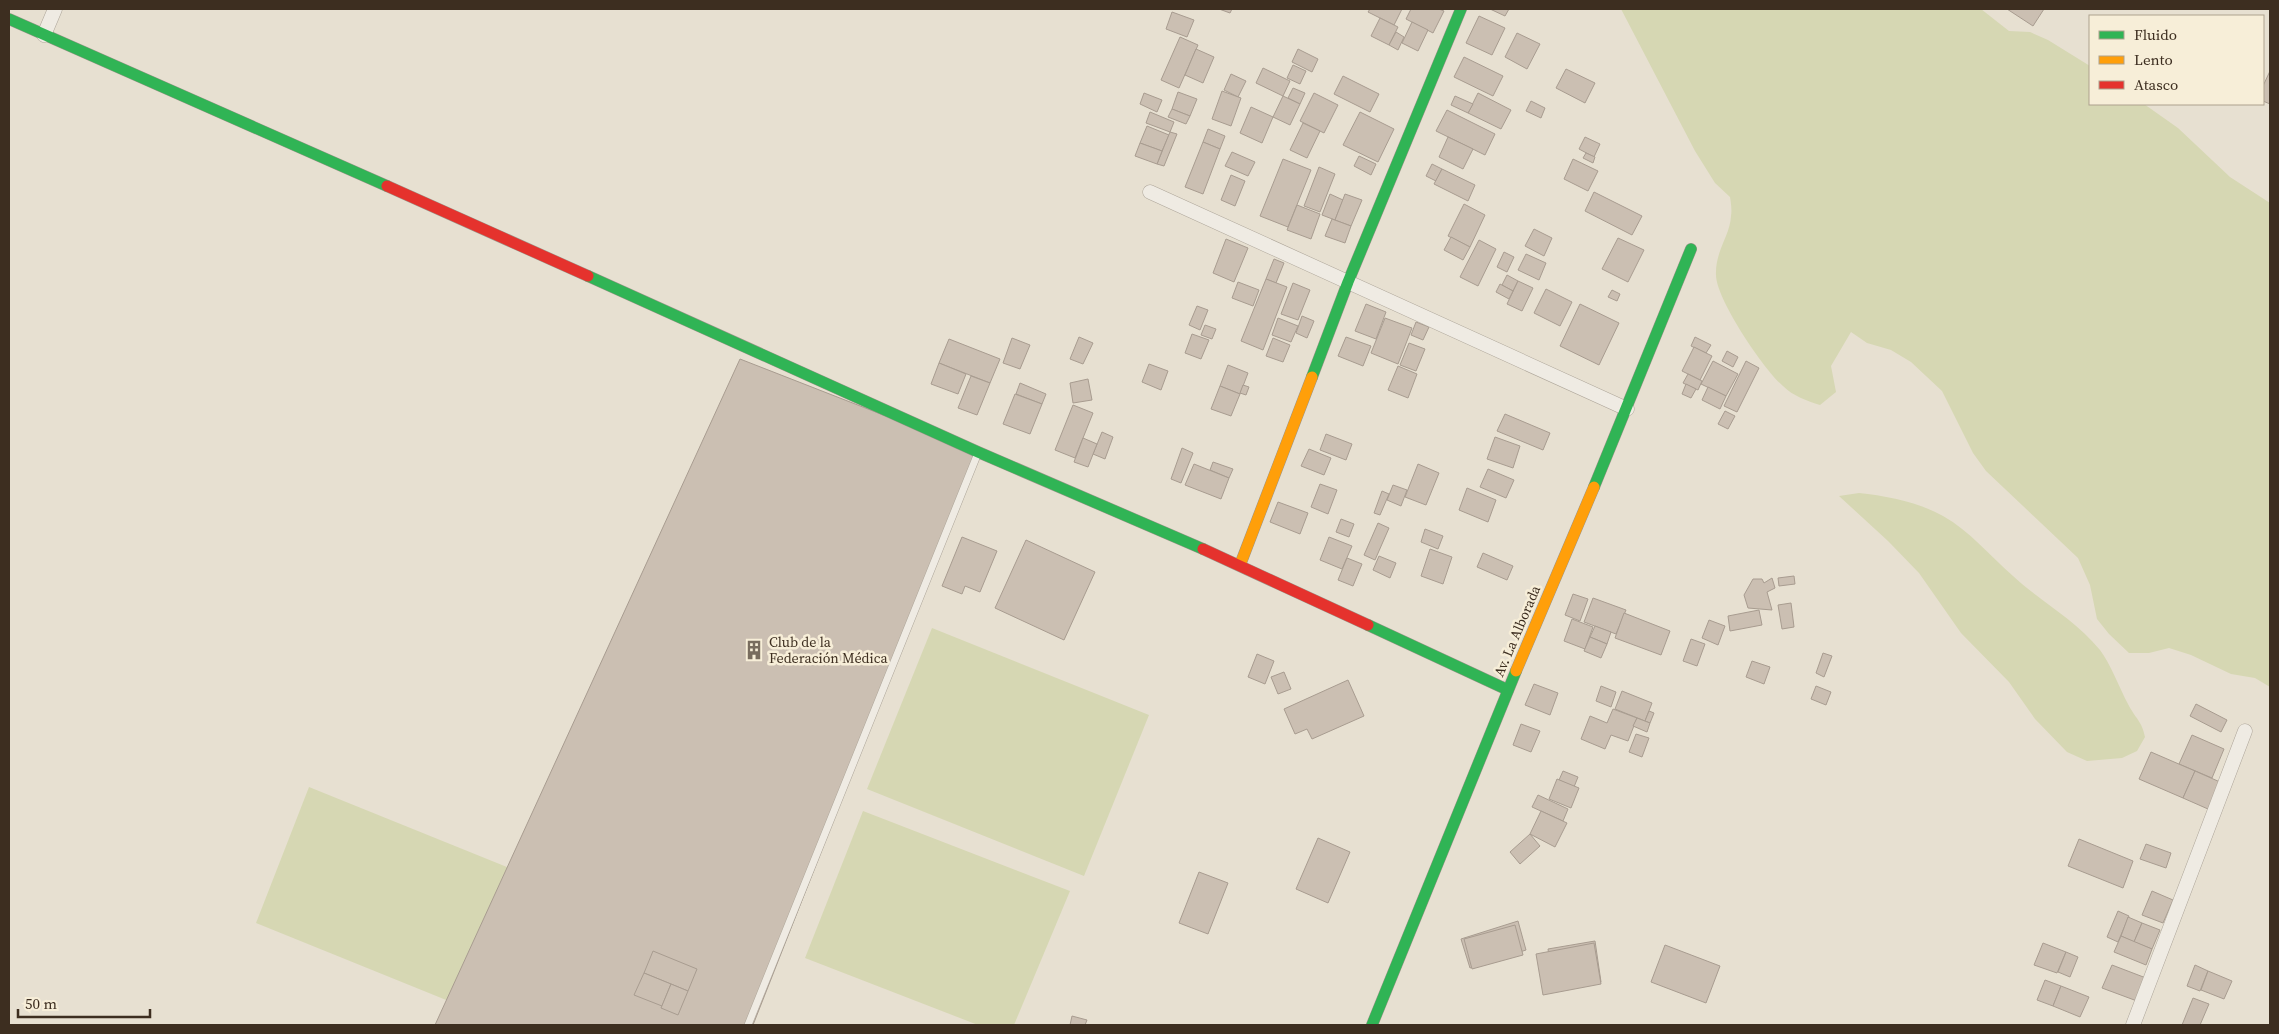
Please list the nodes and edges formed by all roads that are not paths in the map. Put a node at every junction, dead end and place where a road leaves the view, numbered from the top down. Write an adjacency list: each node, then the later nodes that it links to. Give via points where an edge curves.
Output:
1 (55, 9): 4 (street)
2 (1461, 9): 7 (street)
3 (9, 19): 4 (street)
4 (44, 34): 9 (street)
5 (1150, 192): 7 (street)
6 (1691, 248): 8 (street, Av. La Alborada)
7 (1348, 282): 8 (street); 10 (street)
8 (1627, 409): 11 (street, Av. La Alborada)
9 (978, 452): 10 (street); 13 (lane)
10 (1240, 565): 11 (street)
11 (1508, 690): 14 (street, Av. La Alborada)
12 (2246, 731): 15 (street)
13 (748, 1025)
14 (1372, 1025)
15 (2133, 1025)

